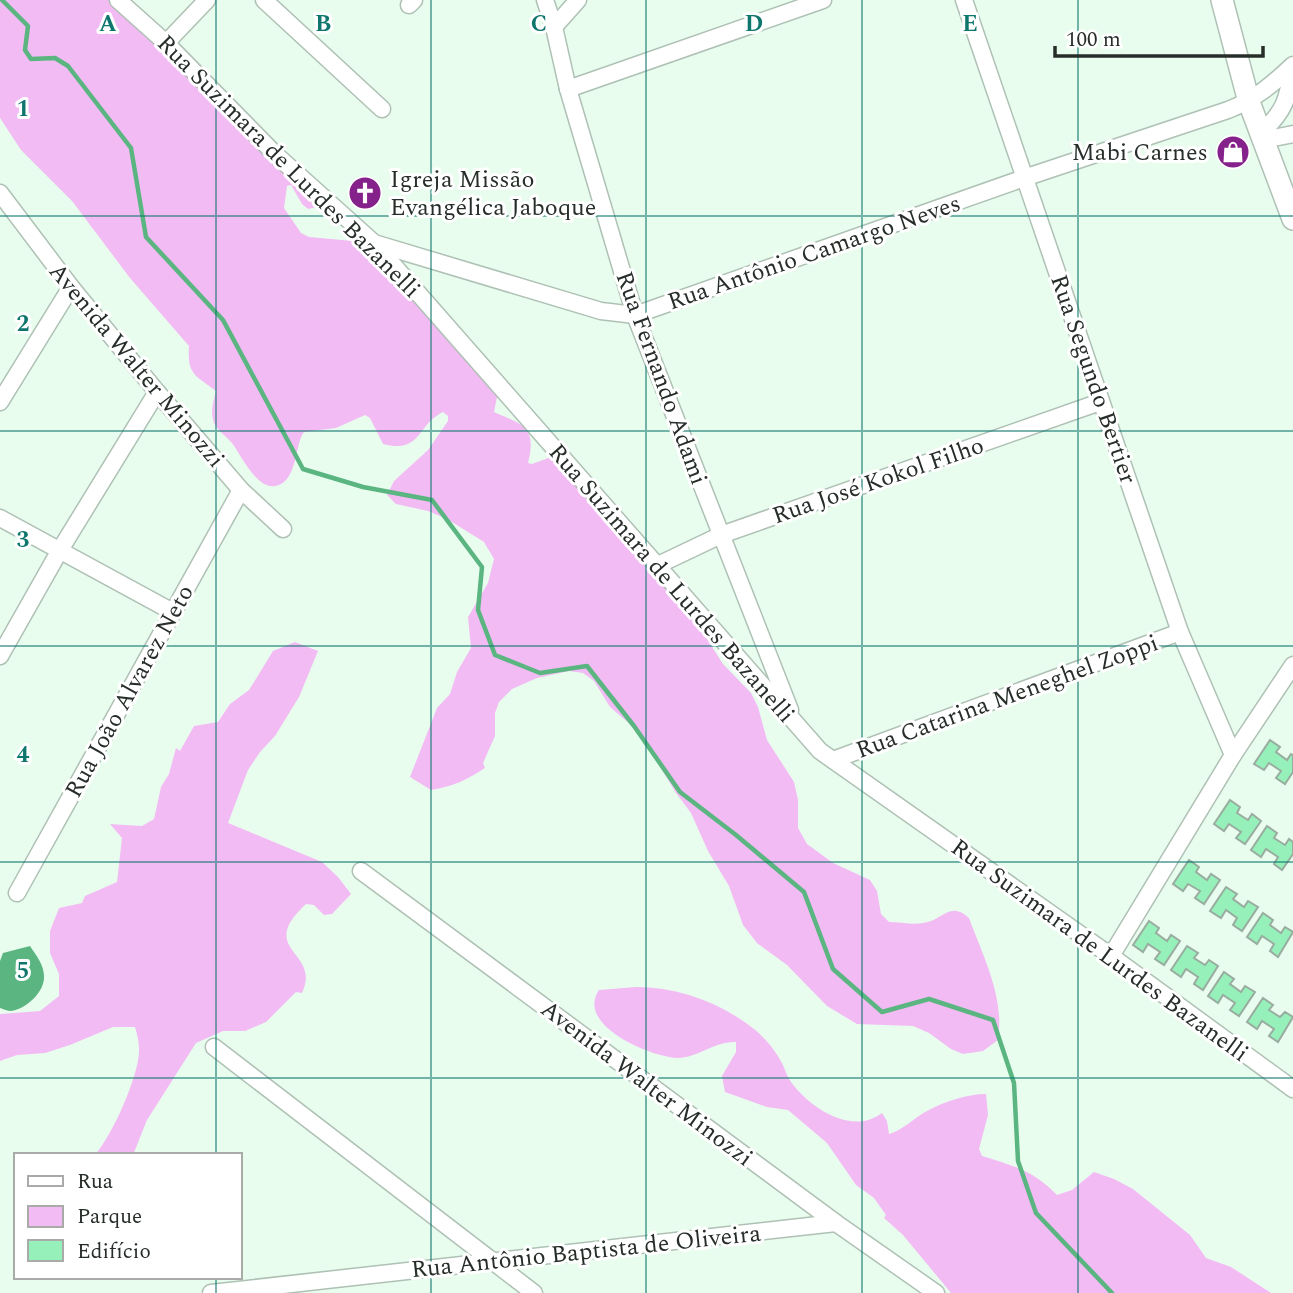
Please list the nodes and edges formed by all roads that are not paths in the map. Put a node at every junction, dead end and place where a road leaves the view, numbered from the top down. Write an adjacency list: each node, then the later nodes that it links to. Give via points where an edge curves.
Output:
1 (118, 0): 10 (street, Rua Suzimara de Lurdes Bazanelli)
2 (207, 0): 10 (street)
3 (264, 0): 14 (street)
4 (545, 0): 9 (street, Rua Fernando Adami)
5 (578, 0): 9 (street)
6 (823, 0): 12 (street)
7 (964, 0): 18 (street, Rua Segundo Bertier)
8 (1222, 0): 13 (street)
9 (554, 27): 12 (street, Rua Fernando Adami)
10 (166, 43): 22 (street, Rua Suzimara de Lurdes Bazanelli, via 275,154)
11 (1293, 67): 13 (street); 16 (street, via 1280,116)
12 (568, 89): 24 (street, Rua Fernando Adami)
13 (1249, 102): 16 (street); 18 (street, Rua Antônio Camargo Neves)
14 (382, 108)
15 (1293, 134): 16 (street)
16 (1262, 137): 17 (street)
17 (1277, 175): 19 (street); 21 (street)
18 (1027, 177): 24 (street, Rua Antônio Camargo Neves); 27 (street, Rua Segundo Bertier)
19 (1293, 190)
20 (0, 193): 23 (street, Avenida Walter Minozzi)
21 (1293, 219)
22 (374, 243): 24 (street, Rua Antônio Camargo Neves, via 601,312); 33 (street, Rua Suzimara de Lurdes Bazanelli)
23 (71, 287): 25 (street, Avenida Walter Minozzi); 26 (street)
24 (635, 315): 31 (street, Rua Fernando Adami)
25 (158, 392): 28 (street, Avenida Walter Minozzi); 32 (street)
26 (0, 402)
27 (1101, 402): 31 (street, Rua José Kokol Filho); 35 (street, Rua Segundo Bertier)
28 (241, 490): 30 (street, Avenida Walter Minozzi); 34 (street, Rua João Alvarez Neto)
29 (0, 518): 32 (street)
30 (283, 529)
31 (721, 535): 33 (street, Rua José Kokol Filho); 38 (street, Rua Fernando Adami)
32 (61, 550): 34 (street); 36 (street)
33 (657, 565): 38 (street, Rua Suzimara de Lurdes Bazanelli)
34 (173, 612): 42 (street, Rua João Alvarez Neto)
35 (1180, 632): 39 (street, Rua Segundo Bertier); 40 (street, Rua Catarina Meneghel Zoppi)
36 (0, 656)
37 (1293, 665): 39 (street)
38 (795, 722): 40 (street, Rua Suzimara de Lurdes Bazanelli)
39 (1233, 755): 43 (street)
40 (833, 760): 43 (street, Rua Suzimara de Lurdes Bazanelli)
41 (361, 871): 46 (street, Avenida Walter Minozzi)
42 (17, 893)
43 (1111, 956): 45 (street, Rua Suzimara de Lurdes Bazanelli)
44 (214, 1047): 47 (street)
45 (1293, 1089)
46 (836, 1223): 47 (street, Rua Antônio Baptista de Oliveira); 50 (street, Avenida Walter Minozzi)
47 (492, 1261): 48 (street, Rua Antônio Baptista de Oliveira); 49 (street)
48 (211, 1293)
49 (534, 1293)
50 (936, 1293)

